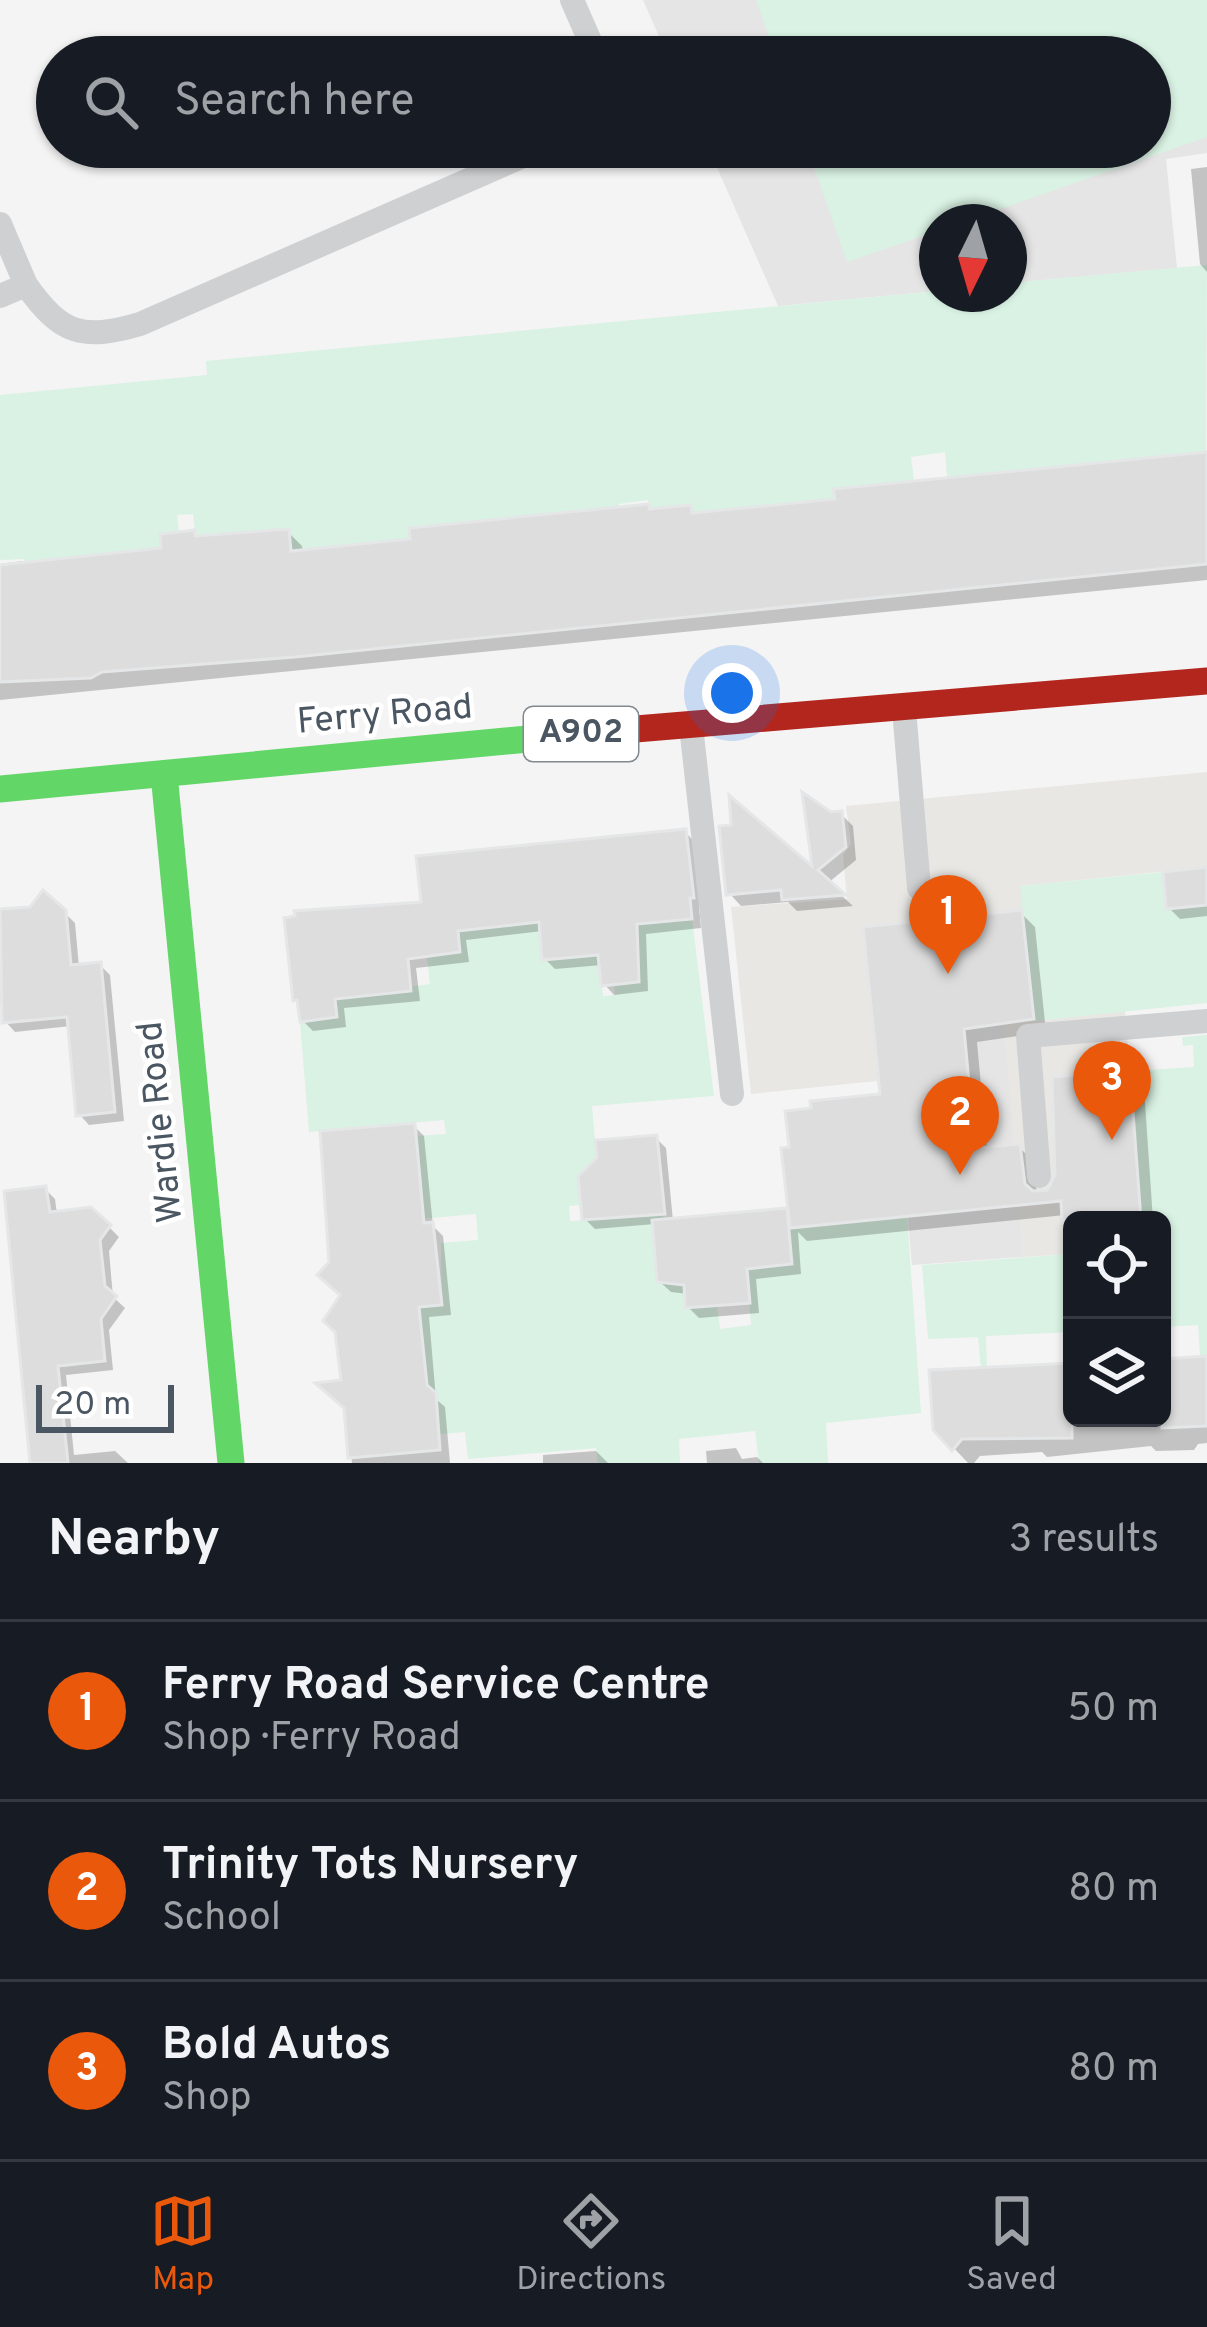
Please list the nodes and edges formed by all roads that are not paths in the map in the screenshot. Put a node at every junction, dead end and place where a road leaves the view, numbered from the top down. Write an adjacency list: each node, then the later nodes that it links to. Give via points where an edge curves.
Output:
1 (572, 0): 2 (lane)
2 (588, 36)
3 (496, 168): 5 (lane, via 105,334 73,331 48,316)
4 (0, 224): 5 (lane)
5 (26, 285): 6 (lane)
6 (0, 296)
7 (1207, 681): 8 (main road, Ferry Road / A902)
8 (1163, 685): 9 (main road); 10 (main road, Ferry Road / A902)
9 (1207, 698)
10 (904, 707): 11 (main road, Ferry Road / A902); 14 (lane)
11 (691, 723): 12 (main road, Ferry Road / A902); 16 (lane)
12 (164, 774): 13 (main road, Ferry Road / A902); 18 (main road, Wardie Road)
13 (0, 788)
14 (919, 888)
15 (1207, 1021): 17 (lane, via 1028,1036)
16 (732, 1094)
17 (1039, 1176)
18 (231, 1463)

